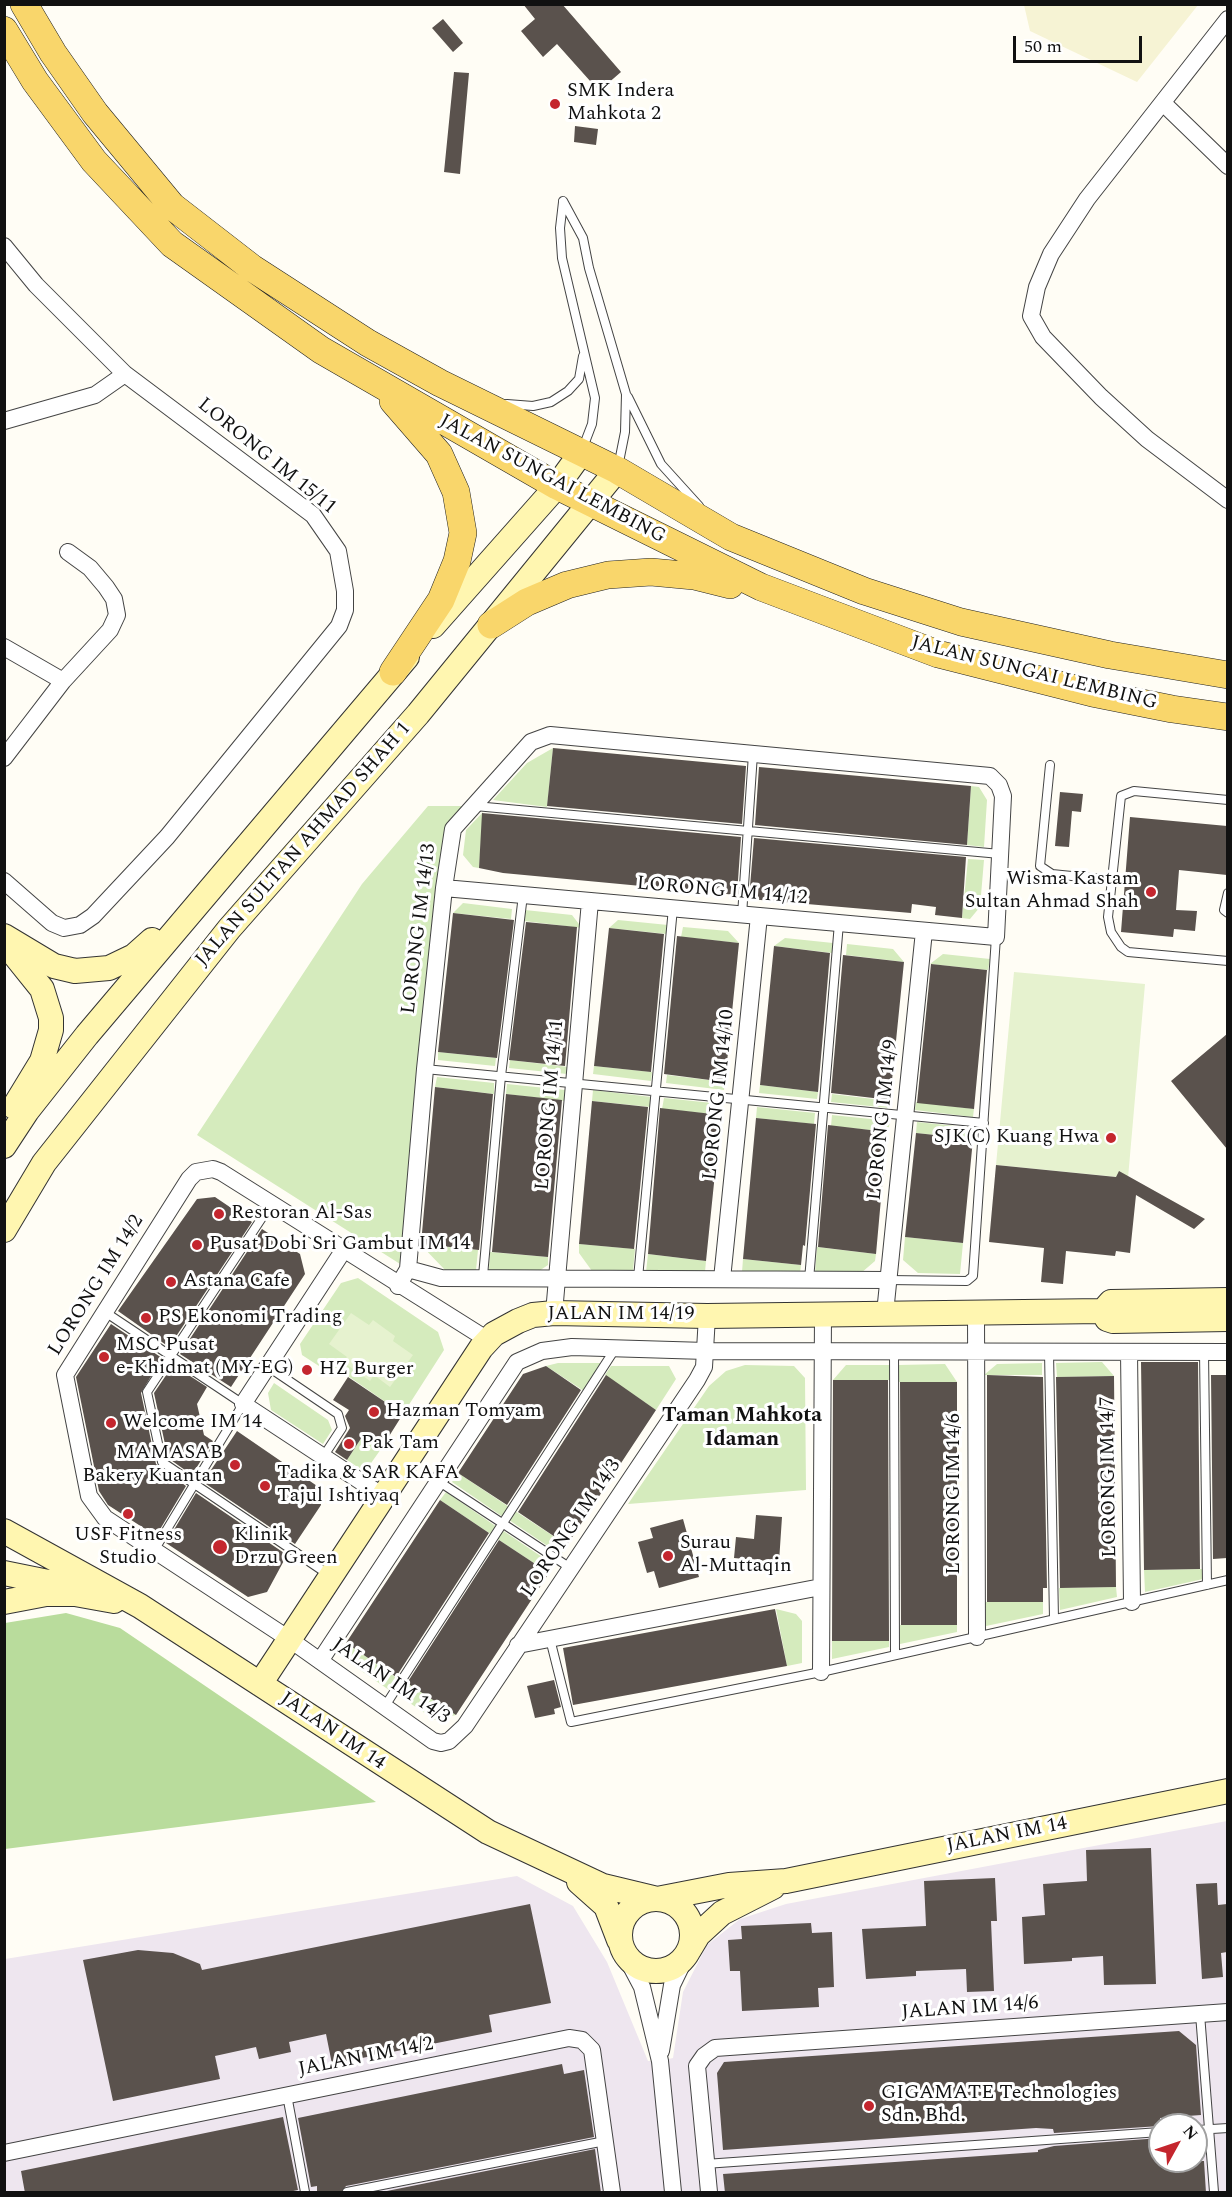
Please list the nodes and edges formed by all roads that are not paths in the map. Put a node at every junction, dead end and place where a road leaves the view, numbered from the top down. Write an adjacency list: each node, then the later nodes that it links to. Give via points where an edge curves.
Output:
1 (24, 4): 9 (main road, JALAN SUNGAI LEMBING, via 95,112 172,206 252,268)
2 (1227, 19): 4 (street)
3 (4, 30): 10 (main road, JALAN SUNGAI LEMBING, via 35,81 94,161 172,244 321,350)
4 (1163, 103): 5 (street); 16 (street, via 1086,199 1051,254 1037,287 1031,316 1043,337 1101,398)
5 (1227, 166)
6 (6, 253): 8 (street, LORONG IM 15/11)
7 (584, 356): 9 (lane, via 579,379 568,391 551,402 533,406 511,405); 11 (lane, via 562,258 562,201 583,238); 13 (lane, via 595,398 592,424)
8 (125, 374): 12 (street, via 95,394); 35 (street, LORONG IM 15/11, via 313,515 338,551 345,610 339,626 167,837 93,916 80,925 63,928)
9 (440, 383): 13 (main road, JALAN SUNGAI LEMBING)
10 (380, 386): 15 (main road, JALAN SUNGAI LEMBING); 23 (main road, via 439,454 456,492 463,533 457,561 441,600)
11 (627, 394): 14 (lane); 18 (lane, via 661,464)
12 (4, 421)
13 (581, 453): 14 (main road, JALAN SUNGAI LEMBING); 15 (street)
14 (617, 470): 17 (street, JALAN SULTAN AHMAD SHAH 1); 18 (main road, JALAN SUNGAI LEMBING)
15 (557, 486): 17 (main road, JALAN SUNGAI LEMBING); 23 (street)
16 (1227, 500)
17 (589, 503): 20 (main road, JALAN SUNGAI LEMBING); 21 (street, JALAN SULTAN AHMAD SHAH 1)
18 (731, 537): 24 (main road, JALAN SUNGAI LEMBING, via 864,591 961,622 1110,655)
19 (68, 552): 25 (street, via 90,568 106,587 114,599 117,615 110,630)
20 (761, 587): 21 (main road, via 651,572 608,574 537,597); 26 (main road, JALAN SUNGAI LEMBING, via 938,654 1092,693)
21 (491, 625): 62 (street, JALAN SULTAN AHMAD SHAH 1, via 229,928 44,1163)
22 (4, 647): 25 (street)
23 (393, 672): 36 (street)
24 (1227, 675)
25 (63, 681): 28 (street)
26 (1227, 717)
27 (753, 754): 31 (street, LORONG IM 14/13, via 550,735 531,742); 32 (lane); 33 (street, LORONG IM 14/13, via 990,776 1003,796)
28 (4, 758)
29 (1050, 765): 34 (lane, via 1040,866 1052,874)
30 (1227, 800): 34 (lane, via 1134,791 1120,796)
31 (472, 806): 32 (lane); 37 (street, LORONG IM 14/13, via 453,829)
32 (748, 832): 33 (lane); 43 (lane)
33 (1000, 854): 48 (street)
34 (1112, 880): 50 (lane, via 1108,917 1111,932 1128,952)
35 (4, 881)
36 (211, 887): 47 (street, via 134,956 109,968 75,971 54,966); 60 (street, via 87,1035)
37 (444, 888): 39 (street, LORONG IM 14/12); 51 (street, LORONG IM 14/13)
38 (1227, 893): 42 (lane)
39 (523, 895): 40 (street, LORONG IM 14/12); 52 (lane)
40 (590, 901): 41 (street, LORONG IM 14/12); 53 (street, LORONG IM 14/11)
41 (673, 908): 43 (street, LORONG IM 14/12); 54 (lane)
42 (1227, 913)
43 (742, 915): 44 (street, LORONG IM 14/12)
44 (759, 916): 45 (street, LORONG IM 14/12); 55 (street, LORONG IM 14/10)
45 (839, 923): 46 (street, LORONG IM 14/12); 56 (lane)
46 (924, 931): 48 (street, LORONG IM 14/12); 57 (street, LORONG IM 14/9)
47 (4, 936)
48 (996, 937): 59 (lane)
49 (4, 943): 58 (street, via 42,989 51,1030 42,1061)
50 (1227, 961)
51 (424, 1069): 52 (lane); 64 (street, LORONG IM 14/13)
52 (501, 1076): 53 (lane); 65 (lane)
53 (574, 1085): 54 (lane); 66 (street, LORONG IM 14/11)
54 (655, 1092): 55 (lane); 67 (lane)
55 (741, 1100): 56 (lane); 68 (street, LORONG IM 14/10)
56 (824, 1108): 57 (lane); 69 (lane)
57 (905, 1115): 59 (lane); 70 (street, LORONG IM 14/9)
58 (4, 1122)
59 (984, 1123): 70 (lane, via 974,1276 966,1281)
60 (4, 1146)
61 (271, 1204): 63 (street); 74 (street, LORONG IM 14/2, via 220,1172 205,1169 189,1179); 91 (lane)
62 (4, 1230)
63 (343, 1251): 71 (street); 92 (street)
64 (408, 1269): 65 (street, via 441,1278); 71 (street, LORONG IM 14/13)
65 (483, 1276): 66 (street)
66 (557, 1277): 67 (street); 76 (street, LORONG IM 14/11)
67 (638, 1278): 68 (street)
68 (722, 1279): 69 (street)
69 (809, 1280): 70 (street)
70 (888, 1280): 77 (street, LORONG IM 14/9)
71 (398, 1286): 81 (street)
72 (1227, 1300): 73 (street, via 1111,1302)
73 (1103, 1311): 75 (street, JALAN IM 14/19); 80 (street, via 1113,1321)
74 (105, 1312): 91 (lane); 100 (street, LORONG IM 14/2, via 65,1376 89,1496 105,1518)
75 (976, 1312): 77 (street, JALAN IM 14/19); 86 (street, LORONG IM 14/6)
76 (554, 1313): 79 (street, JALAN IM 14/19); 81 (street, JALAN IM 14/19, via 525,1318)
77 (885, 1313): 78 (street, JALAN IM 14/19)
78 (823, 1314): 79 (street, JALAN IM 14/19); 84 (street)
79 (707, 1316): 83 (street)
80 (1227, 1318)
81 (488, 1340): 97 (street, JALAN IM 14/19)
82 (615, 1349): 83 (street, JALAN IM 14/19); 95 (street, JALAN IM 14/19, via 572,1347 542,1351 518,1362); 98 (lane)
83 (705, 1352): 84 (street, JALAN IM 14/19); 101 (street, LORONG IM 14/3, via 704,1367 690,1391)
84 (822, 1352): 85 (street, JALAN IM 14/19); 106 (street)
85 (894, 1352): 86 (street, JALAN IM 14/19); 116 (lane)
86 (976, 1352): 87 (street, JALAN IM 14/19); 112 (street, LORONG IM 14/6)
87 (1049, 1352): 88 (street, JALAN IM 14/19); 111 (lane)
88 (1129, 1352): 89 (street, JALAN IM 14/19); 109 (street, LORONG IM 14/7)
89 (1204, 1352): 90 (street, JALAN IM 14/19); 105 (lane)
90 (1227, 1352)
91 (171, 1356): 93 (lane); 96 (lane, via 147,1392 162,1462)
92 (267, 1366): 93 (street); 94 (lane, via 338,1414 342,1428)
93 (243, 1404): 94 (street); 96 (lane)
94 (323, 1457): 97 (street)
95 (438, 1481): 98 (lane); 117 (street, JALAN IM 14/19)
96 (194, 1484): 100 (lane); 103 (lane)
97 (383, 1496): 103 (street, JALAN IM 14/19)
98 (502, 1523): 101 (lane); 120 (lane)
99 (4, 1531): 107 (street, JALAN IM 14)
100 (155, 1549): 113 (street, LORONG IM 14/2)
101 (572, 1569): 115 (street, LORONG IM 14/3)
102 (4, 1573): 107 (street, JALAN IM 14)
103 (331, 1576): 113 (street, JALAN IM 14/19)
104 (1227, 1580): 105 (lane)
105 (1207, 1585): 109 (lane)
106 (821, 1587): 114 (street); 118 (street)
107 (113, 1592): 110 (street, JALAN IM 14)
108 (4, 1602): 110 (street, via 46,1594 75,1594)
109 (1132, 1602): 111 (lane)
110 (140, 1606): 119 (street, JALAN IM 14)
111 (1054, 1619): 112 (lane)
112 (976, 1637): 116 (lane)
113 (290, 1639): 117 (street, JALAN IM 14/3); 119 (street, JALAN IM 14/19)
114 (550, 1639): 115 (street); 118 (lane, via 571,1722)
115 (519, 1645): 121 (street, LORONG IM 14/3)
116 (895, 1655): 118 (lane)
117 (320, 1661): 120 (street, JALAN IM 14/3)
118 (821, 1672)
119 (260, 1684): 123 (street, JALAN IM 14, via 428,1796)
120 (385, 1706): 121 (street, JALAN IM 14/3, via 441,1743 457,1736)
121 (465, 1726)
122 (1227, 1791): 124 (street, JALAN IM 14)
123 (555, 1865): 125 (street, JALAN IM 14, via 603,1886); 127 (street, JALAN IM 14, via 606,1906)
124 (786, 1881): 125 (street, via 729,1885); 126 (street, via 731,1906 706,1927)
125 (657, 1899): 126 (street, via 679,1908 686,1916 692,1939); 127 (street, via 634,1906 626,1915 619,1939)
126 (688, 1950): 127 (street, via 673,1967 651,1971 630,1961); 130 (street, via 669,1995)
127 (623, 1951): 130 (street, via 642,1987)
128 (1227, 2012): 129 (street, JALAN IM 14/6)
129 (1200, 2014): 133 (lane); 137 (street, JALAN IM 14/6, via 715,2048 697,2066)
130 (660, 2061): 141 (street)
131 (287, 2095): 135 (street, JALAN IM 14/2, via 569,2038 582,2040 592,2050); 136 (street, JALAN IM 14/2); 138 (lane)
132 (1227, 2128): 133 (lane)
133 (1209, 2129): 143 (lane)
134 (1148, 2134): 137 (lane)
135 (605, 2141): 139 (lane); 140 (street, JALAN IM 14/2)
136 (4, 2153)
137 (705, 2164): 142 (street)
138 (305, 2193)
139 (347, 2193)
140 (612, 2193)
141 (673, 2193)
142 (709, 2193)
143 (1214, 2193)

